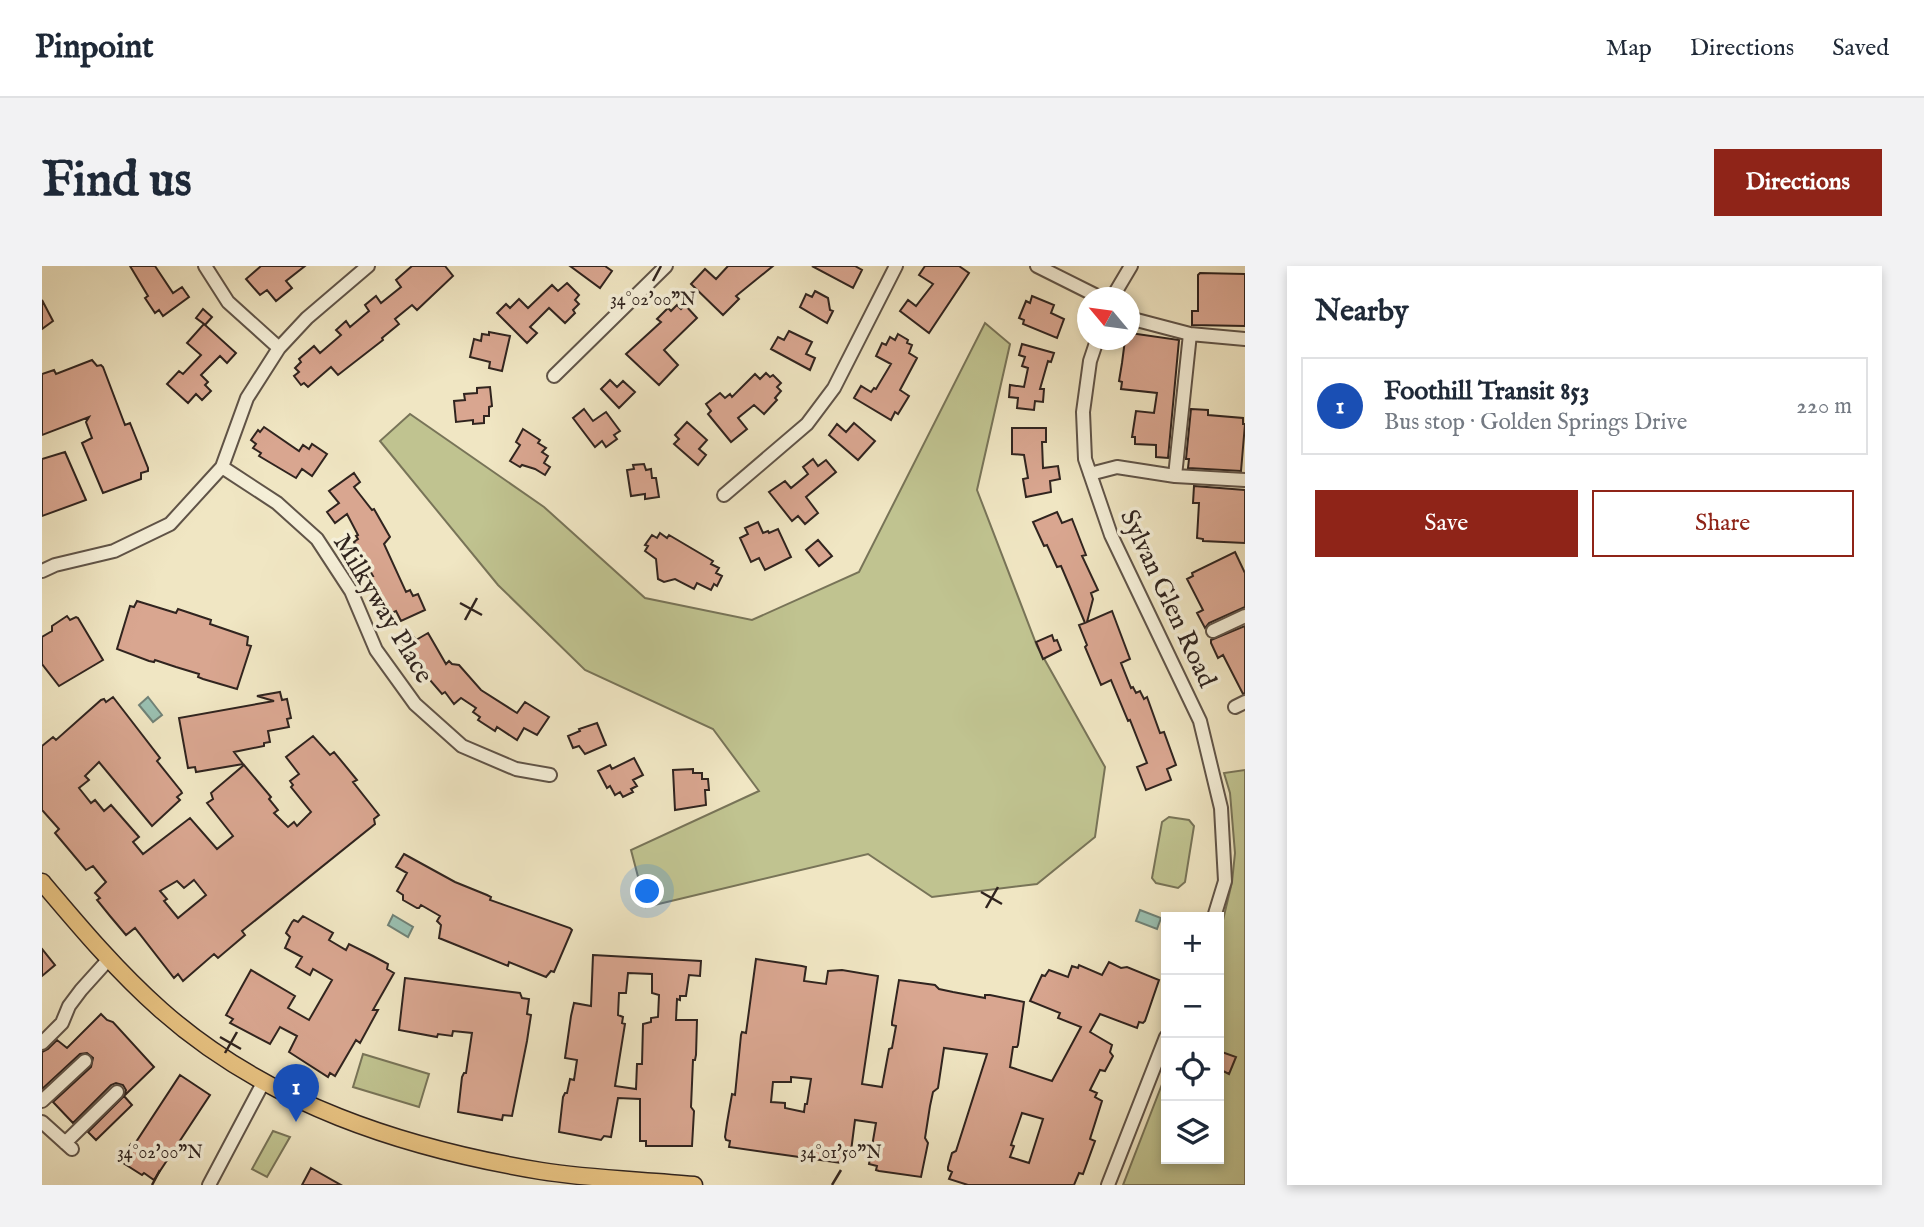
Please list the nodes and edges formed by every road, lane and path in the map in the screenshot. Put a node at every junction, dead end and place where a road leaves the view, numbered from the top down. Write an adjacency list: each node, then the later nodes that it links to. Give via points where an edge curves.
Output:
1 (205, 266): 12 (street, via 228,302)
2 (368, 266): 12 (street)
3 (666, 266): 14 (street)
4 (895, 266): 19 (street, via 834,387 807,424)
5 (1037, 266): 7 (street)
6 (1131, 266): 8 (street)
7 (1079, 287)
8 (1119, 287)
9 (1140, 321): 10 (street)
10 (1190, 334): 11 (street); 17 (street)
11 (1245, 339)
12 (279, 348): 15 (street, via 247,398)
13 (1094, 350): 16 (street, Sylvan Glen Road, via 1083,412)
14 (554, 376)
15 (222, 467): 20 (street, via 170,524 114,551); 23 (street, Milkyway Place, via 277,503 317,539 351,591 376,650 415,704 463,746 516,769)
16 (1090, 474): 17 (street, via 1117,467); 25 (street, Sylvan Glen Road, via 1111,535 1200,721 1221,808 1225,881)
17 (1175, 475): 18 (street)
18 (1245, 480)
19 (724, 495)
20 (42, 571)
21 (1245, 616): 22 (street)
22 (1213, 631)
23 (550, 775)
24 (42, 883): 26 (main road)
25 (1216, 912)
26 (108, 960): 28 (street); 30 (main road, via 193,1036)
27 (1166, 1038): 36 (street)
28 (42, 1043)
29 (85, 1061): 32 (street)
30 (263, 1083): 34 (street); 35 (main road, via 335,1117 440,1152 543,1171)
31 (117, 1092): 33 (street, via 69,1146)
32 (42, 1101)
33 (42, 1122)
34 (209, 1185)
35 (694, 1185)
36 (1108, 1185)

